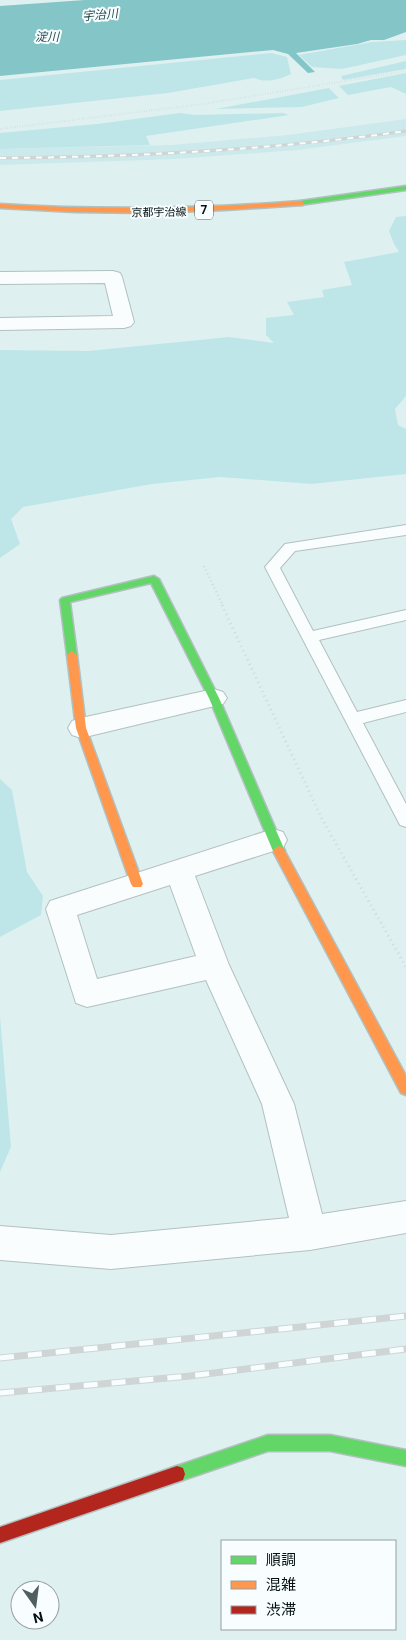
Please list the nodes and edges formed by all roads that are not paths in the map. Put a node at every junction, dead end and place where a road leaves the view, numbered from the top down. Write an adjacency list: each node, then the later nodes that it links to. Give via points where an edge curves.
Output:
1 (406, 188): 2 (street, 京都宇治線 / 7, via 214,210 148,213 66,212)
2 (0, 206)
3 (0, 278): 4 (street, via 113,277 124,322)
4 (0, 324)
5 (406, 530): 7 (lane, via 290,547 284,553 272,567)
6 (406, 615): 7 (lane)
7 (309, 637): 10 (lane)
8 (214, 698): 11 (street); 11 (street, via 154,579 65,600); 13 (street)
9 (406, 706): 10 (lane)
10 (353, 719): 12 (lane)
11 (81, 728): 15 (street)
12 (404, 814)
13 (273, 840): 14 (street); 17 (street)
14 (179, 871): 15 (street); 16 (street)
15 (137, 884): 16 (street, via 60,909 87,994)
16 (214, 965): 19 (street, via 278,1104)
17 (406, 1089)
18 (406, 1217): 19 (street)
19 (310, 1233): 20 (street, via 111,1252)
20 (0, 1243)
21 (406, 1458): 22 (street, via 330,1443 268,1442)
22 (0, 1535)

